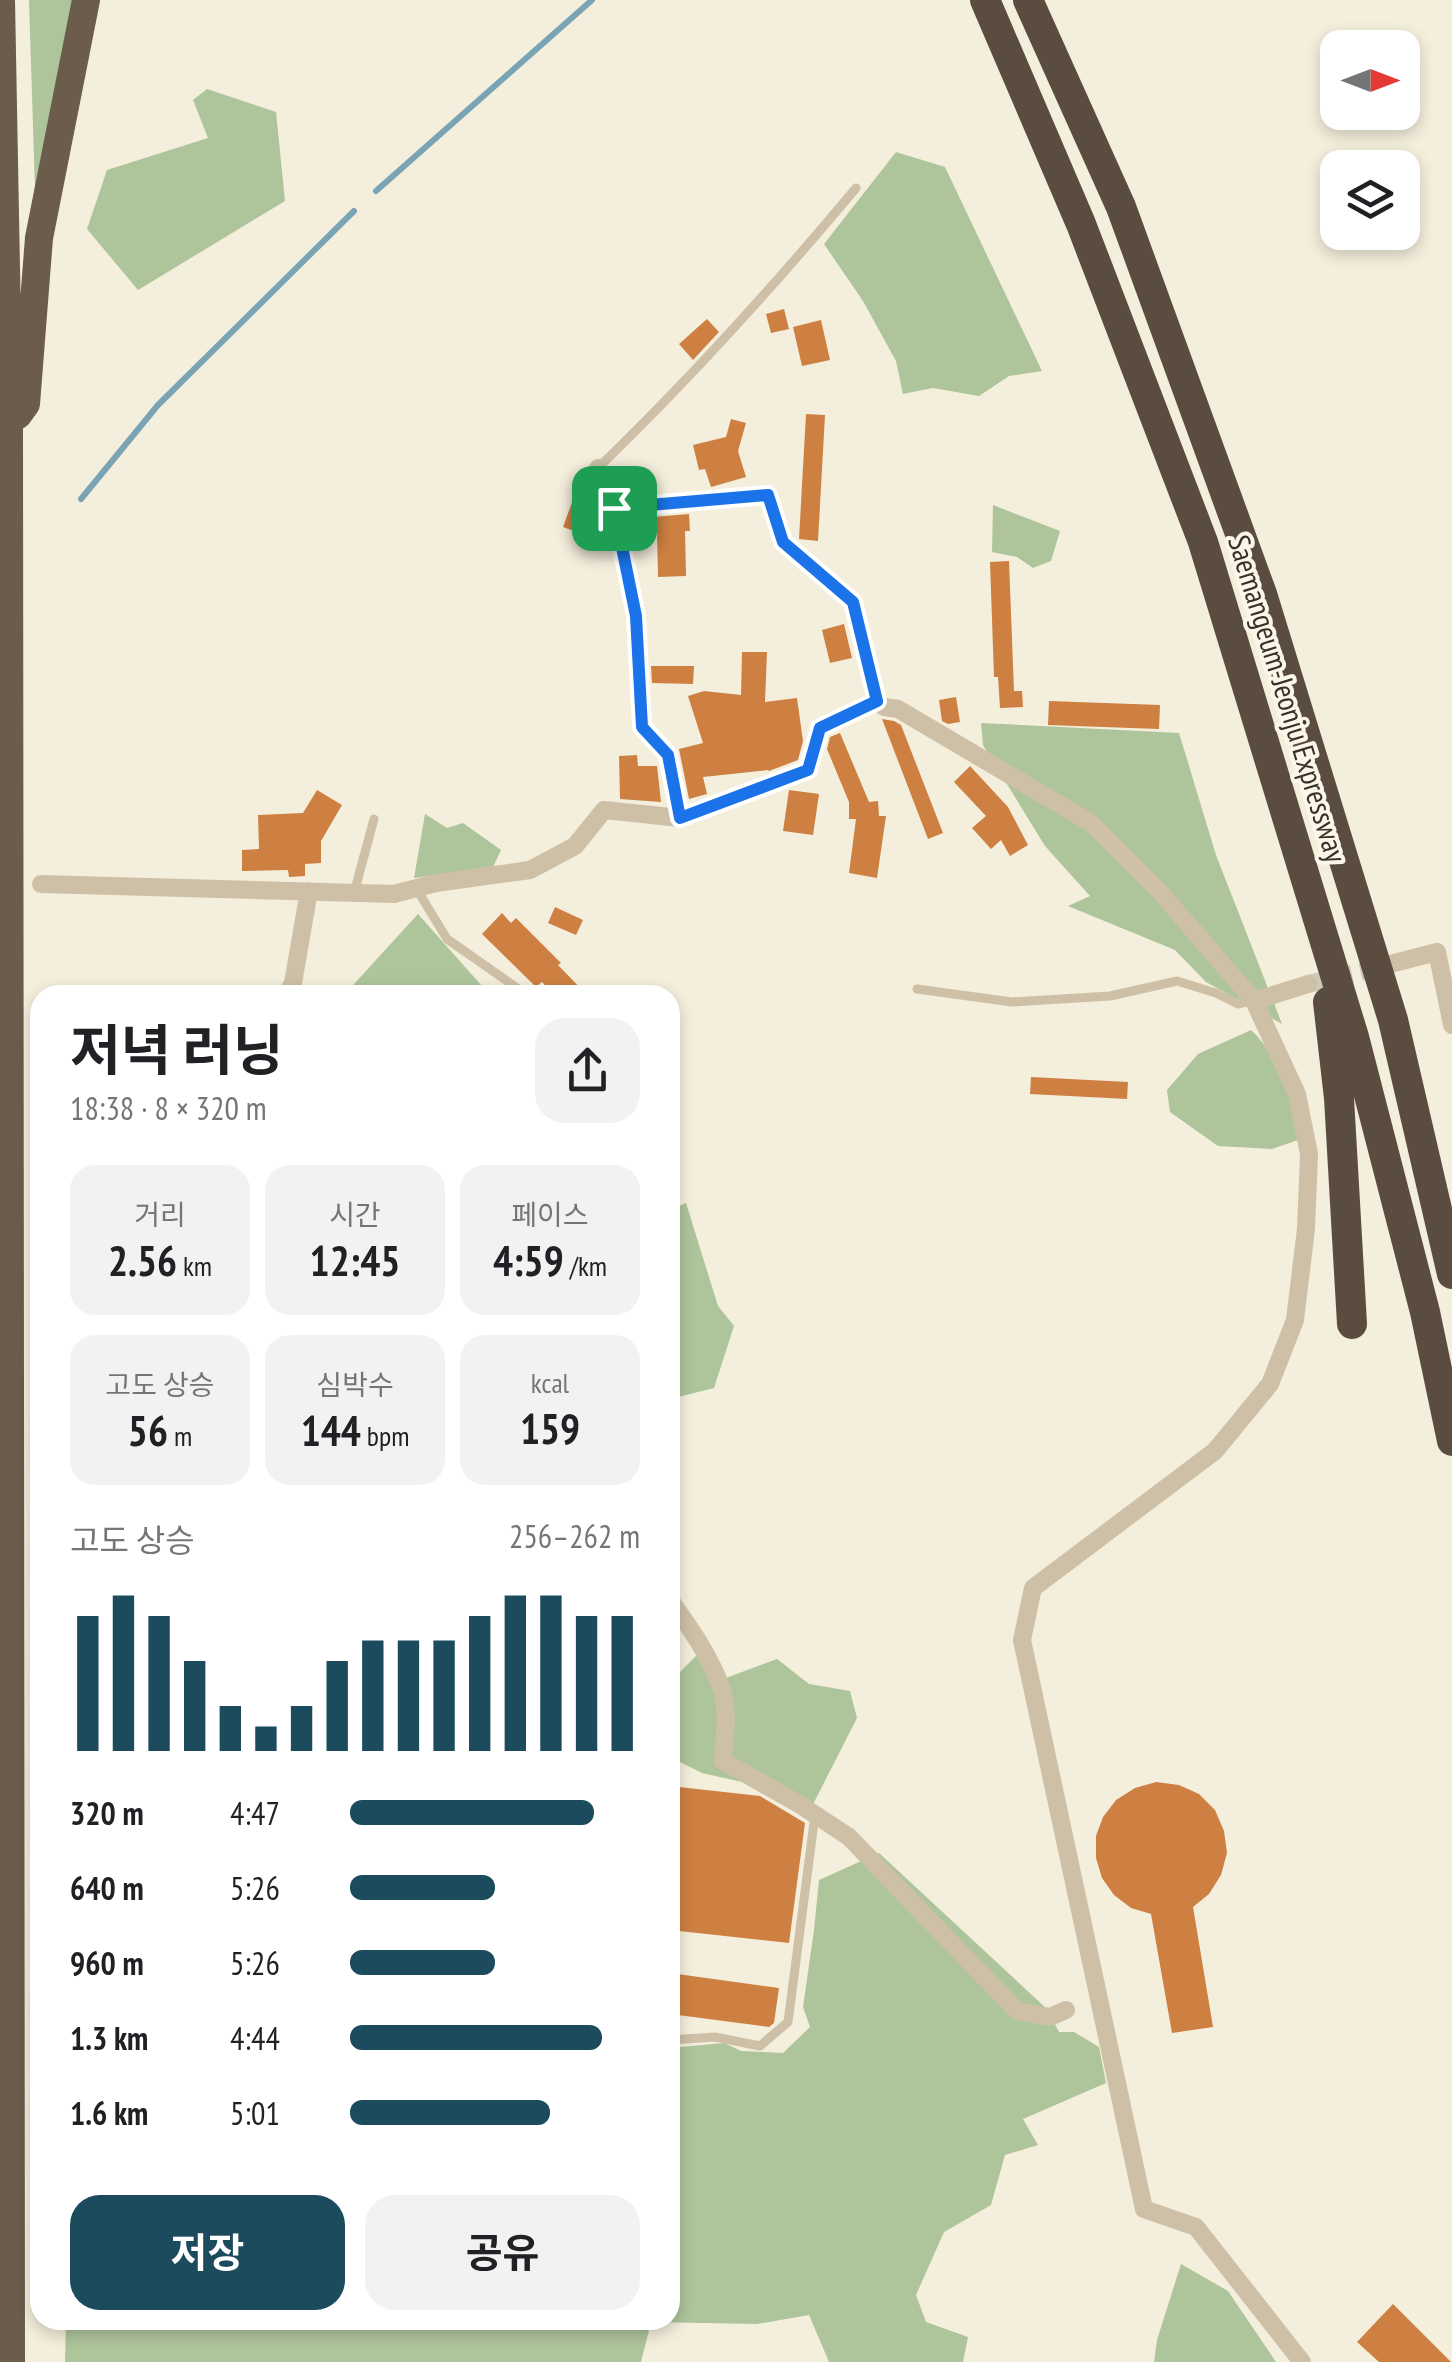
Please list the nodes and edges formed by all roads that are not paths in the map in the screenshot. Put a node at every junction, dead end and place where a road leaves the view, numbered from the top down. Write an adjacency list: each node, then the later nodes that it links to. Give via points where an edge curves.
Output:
1 (1, 0): 6 (highway)
2 (86, 0): 6 (highway, via 39,238 26,404)
3 (984, 0): 16 (highway, Saemangeum-Jeonju Expressway, via 1081,224 1203,542)
4 (1028, 0): 24 (highway, Saemangeum-Jeonju Expressway, via 1122,207 1262,594 1393,1020)
5 (856, 188): 7 (lane)
6 (9, 429): 31 (highway)
7 (598, 468): 8 (street)
8 (614, 508): 9 (street, via 768,495 783,542 853,602); 11 (street, via 636,616 642,727 668,755)
9 (877, 701): 11 (street, via 820,728 808,770); 22 (street, via 1091,823)
10 (374, 818): 15 (lane)
11 (680, 818): 13 (street, via 604,810 575,846 530,870)
12 (41, 884): 14 (street)
13 (416, 888): 15 (street); 20 (lane, via 447,939)
14 (309, 892): 15 (street); 19 (street)
15 (354, 893)
16 (1320, 924): 25 (highway, via 1339,1098); 26 (highway, Saemangeum-Jeonju Expressway, via 1425,1312)
17 (1394, 964): 23 (street, via 1437,952)
18 (1308, 984): 22 (street)
19 (291, 985)
20 (513, 985)
21 (917, 989): 22 (lane, via 1012,1002 1110,996 1177,982 1238,1004)
22 (1254, 1000): 32 (street, via 1297,1094 1309,1154 1295,1320 1270,1384 1215,1451 1033,1588 1022,1640 1144,2209 1196,2227)
23 (1452, 1026)
24 (1452, 1274)
25 (1352, 1324)
26 (1452, 1441)
27 (680, 1614): 28 (street, via 722,1692 723,1762)
28 (815, 1815): 29 (street, via 850,1837 1018,2011 1050,2016); 30 (lane, via 788,2022 760,2046 716,2037)
29 (1066, 2010)
30 (680, 2039)
31 (11, 2362)
32 (1302, 2362)

